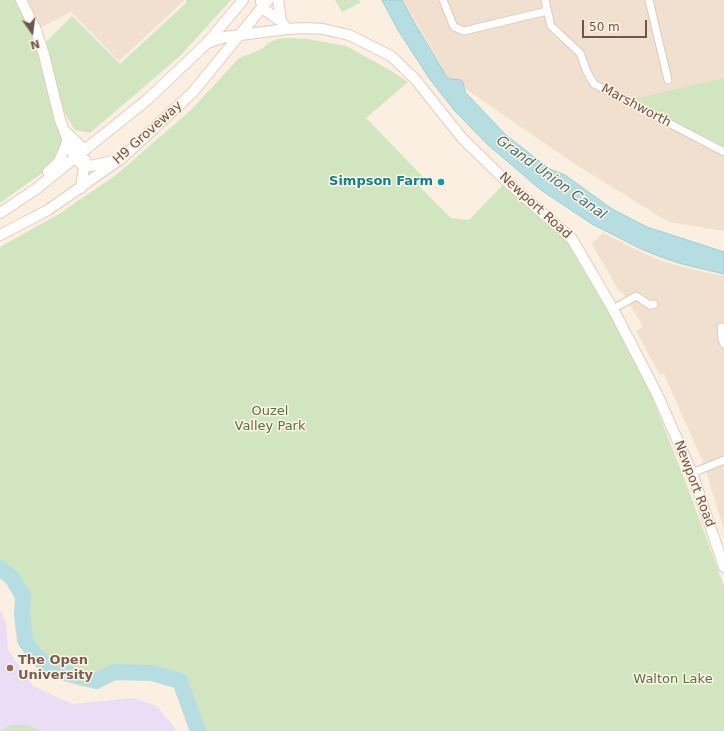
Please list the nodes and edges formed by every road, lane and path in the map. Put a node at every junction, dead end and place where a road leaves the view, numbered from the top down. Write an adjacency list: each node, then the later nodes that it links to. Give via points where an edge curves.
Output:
1 (21, 0): 13 (street, via 36,30)
2 (244, 0): 11 (street, H9 Groveway)
3 (278, 0): 9 (street)
4 (443, 0): 8 (street, via 454,27 464,31 475,24)
5 (545, 0): 8 (street, Marshworth)
6 (649, 0): 12 (street)
7 (264, 2): 9 (street, via 266,12); 10 (street, H9 Groveway)
8 (547, 11): 15 (street, Marshworth, via 551,26 580,53 594,84)
9 (284, 25): 10 (street, Newport Road); 23 (street, Newport Road, via 349,35 390,56 415,79 462,138 572,239)
10 (241, 36): 11 (street, Newport Road, via 217,38); 17 (street, H9 Groveway, via 193,92)
11 (206, 43): 14 (street, H9 Groveway, via 148,99)
12 (668, 80)
13 (66, 135): 14 (street); 16 (street); 20 (street, via 59,162 11,199)
14 (85, 150): 16 (street, H9 Groveway); 18 (street)
15 (724, 152)
16 (75, 158): 18 (street); 20 (street, H9 Groveway)
17 (122, 158): 18 (street); 19 (street, H9 Groveway)
18 (85, 166): 19 (street)
19 (81, 188): 21 (street, H9 Groveway, via 48,210)
20 (0, 212)
21 (0, 235)
22 (654, 304): 23 (street, via 650,305 636,296)
23 (613, 309): 27 (street, Newport Road, via 657,394)
24 (721, 327): 25 (street)
25 (724, 344)
26 (724, 460): 27 (street)
27 (692, 473): 28 (street, Newport Road)
28 (724, 567)

